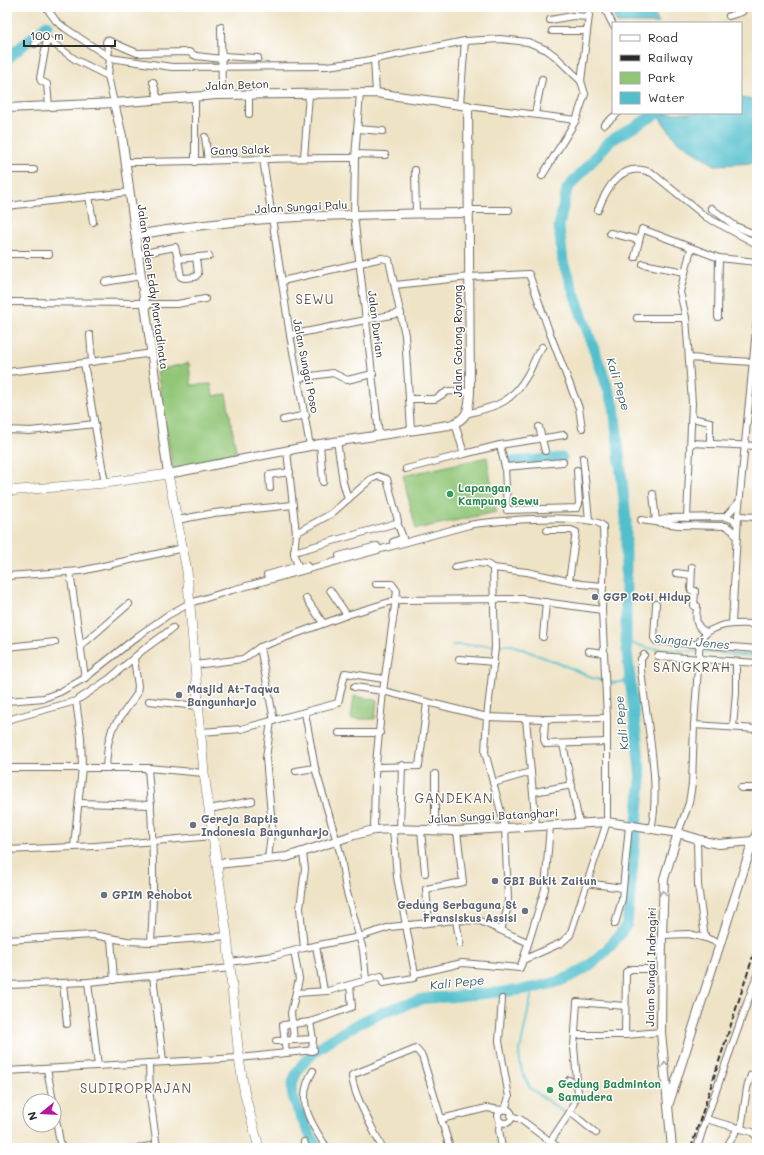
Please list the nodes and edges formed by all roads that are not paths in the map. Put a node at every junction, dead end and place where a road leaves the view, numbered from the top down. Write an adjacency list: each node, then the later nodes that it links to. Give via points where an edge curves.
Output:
1 (46, 7): 15 (street, via 56,22)
2 (590, 7): 6 (street)
3 (604, 7): 8 (street)
4 (745, 7): 5 (street, via 742,12)
5 (730, 16)
6 (588, 17): 7 (street, via 573,16); 11 (street)
7 (550, 20)
8 (612, 23)
9 (221, 27): 16 (street)
10 (552, 31): 11 (street)
11 (586, 31): 22 (street)
12 (47, 39): 14 (street, via 42,38); 20 (street, via 76,60); 33 (street, via 40,78 47,84)
13 (465, 41): 18 (street); 22 (street, via 500,39 528,42 548,50); 32 (street)
14 (35, 44)
15 (108, 57): 16 (street, via 107,40 137,53 189,52 196,56); 19 (street, via 172,67); 20 (street)
16 (222, 57): 17 (street); 19 (street)
17 (258, 58)
18 (374, 59): 19 (street, via 327,66); 25 (street)
19 (222, 67): 26 (street)
20 (108, 76): 31 (street)
21 (542, 79): 36 (street)
22 (581, 80): 38 (street, via 584,100)
23 (153, 82): 30 (street)
24 (360, 93): 25 (main road, Jalan Beton); 28 (main road, Jalan Beton); 40 (street, Jalan Durian)
25 (376, 93): 32 (main road, Jalan Beton)
26 (222, 95): 27 (main road, Jalan Beton); 29 (main road, Jalan Beton)
27 (249, 95): 28 (main road, Jalan Beton); 35 (street)
28 (308, 95): 45 (street)
29 (195, 97): 30 (main road, Jalan Beton); 49 (street)
30 (158, 99): 31 (main road, Jalan Beton)
31 (114, 103): 33 (main road, Jalan Beton); 48 (main road, Jalan Raden Eddy Martadinata)
32 (464, 105): 36 (street); 60 (main road, Jalan Gotong Royong)
33 (49, 106): 34 (main road, Jalan Beton)
34 (7, 108)
35 (249, 114)
36 (535, 114): 38 (street)
37 (617, 114): 39 (street)
38 (576, 120): 53 (street)
39 (604, 125)
40 (357, 129): 41 (street); 44 (street, Jalan Durian)
41 (383, 130)
42 (205, 137): 47 (street)
43 (385, 155): 44 (street, Gang Salak)
44 (355, 156): 45 (street, Gang Salak); 62 (street, Jalan Durian)
45 (304, 157): 46 (street, Gang Salak)
46 (263, 159): 47 (street, Gang Salak); 63 (street, Jalan Sungai Poso)
47 (208, 161): 49 (street, Gang Salak)
48 (125, 162): 49 (street, Gang Salak); 54 (main road, Jalan Raden Eddy Martadinata)
49 (196, 162)
50 (7, 170): 51 (street)
51 (34, 170)
52 (415, 170): 61 (street)
53 (542, 176)
54 (129, 192): 55 (street); 66 (main road, Jalan Raden Eddy Martadinata)
55 (89, 196): 56 (street); 64 (street)
56 (7, 206)
57 (710, 208): 67 (street, via 735,226)
58 (509, 210): 60 (street)
59 (598, 210): 69 (street, via 606,192 622,175 633,169 642,169 652,173 706,217)
60 (469, 212): 61 (main road, Jalan Sungai Palu); 84 (main road, Jalan Gotong Royong)
61 (416, 214): 62 (main road, Jalan Sungai Palu)
62 (354, 215): 63 (main road, Jalan Sungai Palu); 80 (street, Jalan Durian)
63 (272, 219): 66 (main road, Jalan Sungai Palu, via 191,225); 85 (street, Jalan Sungai Poso)
64 (93, 222)
65 (610, 233): 68 (street)
66 (136, 234): 73 (main road, Jalan Raden Eddy Martadinata)
67 (757, 235)
68 (639, 240): 70 (street, via 643,229); 75 (street)
69 (757, 244)
70 (692, 249): 77 (street); 82 (street)
71 (7, 254): 72 (street)
72 (49, 254)
73 (139, 254): 78 (street, via 175,248); 83 (main road, Jalan Raden Eddy Martadinata)
74 (209, 256): 76 (street)
75 (634, 256)
76 (196, 257): 78 (street); 78 (street, via 198,274 195,277 181,277)
77 (719, 258): 79 (street); 92 (street)
78 (178, 259)
79 (757, 262)
80 (358, 264): 85 (street); 87 (street, via 386,258 389,260); 95 (street, Jalan Durian)
81 (643, 264): 82 (street)
82 (684, 272): 94 (street, via 680,292)
83 (142, 276): 86 (street); 90 (main road, Jalan Raden Eddy Martadinata)
84 (469, 277): 87 (street); 108 (main road, Jalan Gotong Royong); 117 (street, via 530,274 579,408)
85 (282, 281): 98 (street, Jalan Sungai Poso)
86 (106, 282)
87 (395, 285): 91 (street)
88 (205, 299): 90 (street, via 177,304)
89 (7, 302): 90 (street)
90 (146, 304): 100 (main road, Jalan Raden Eddy Martadinata)
91 (401, 313): 95 (street); 109 (street)
92 (718, 317)
93 (637, 318): 94 (street)
94 (686, 318): 101 (street)
95 (366, 319): 98 (street); 106 (street, Jalan Durian)
96 (757, 319): 102 (street)
97 (90, 335): 103 (street)
98 (290, 335): 107 (street, Jalan Sungai Poso)
99 (542, 347): 110 (street, via 513,396 490,407)
100 (152, 353): 103 (street); 140 (main road, Jalan Raden Eddy Martadinata)
101 (689, 358): 102 (street); 112 (street)
102 (754, 358): 129 (street)
103 (92, 362): 104 (street)
104 (84, 363): 105 (street); 115 (street)
105 (7, 372)
106 (373, 374): 107 (street, via 347,380 333,373); 120 (street, Jalan Durian)
107 (298, 378): 111 (street, Jalan Sungai Poso)
108 (470, 392): 109 (street, via 448,391 435,399); 110 (main road, Jalan Gotong Royong, via 469,409)
109 (409, 399): 119 (street)
110 (466, 414): 114 (main road)
111 (306, 415): 113 (street); 128 (street, Jalan Sungai Poso)
112 (692, 418): 125 (street); 126 (street, via 710,422)
113 (283, 420)
114 (455, 423): 119 (main road); 133 (street)
115 (95, 424): 118 (street, via 30,431); 142 (street)
116 (539, 427): 122 (street)
117 (582, 428)
118 (7, 430)
119 (411, 430): 120 (main road)
120 (379, 435): 123 (main road)
121 (564, 435): 122 (street)
122 (542, 438): 127 (street); 132 (street)
123 (337, 441): 124 (main road); 146 (street)
124 (320, 444): 128 (main road); 141 (street)
125 (691, 444): 126 (street); 152 (street)
126 (710, 444): 129 (street)
127 (500, 445): 133 (street); 136 (street)
128 (310, 446): 131 (main road)
129 (745, 446): 130 (street); 147 (street)
130 (757, 446)
131 (287, 451): 139 (street); 140 (main road)
132 (545, 451)
133 (464, 454): 137 (street)
134 (583, 458): 154 (street)
135 (563, 462): 136 (street)
136 (505, 467): 138 (street, via 507,510 577,508)
137 (406, 469)
138 (577, 470)
139 (290, 472): 143 (street, via 270,475); 148 (street)
140 (168, 474): 142 (main road); 153 (main road)
141 (323, 482)
142 (106, 483): 144 (main road)
143 (270, 488)
144 (7, 491)
145 (653, 494): 156 (street)
146 (348, 499): 157 (street, via 371,479 383,476 387,479); 160 (street, via 331,514)
147 (739, 502): 149 (street); 151 (street)
148 (293, 505): 153 (street, via 214,513); 160 (street)
149 (738, 516): 150 (street); 158 (street)
150 (757, 516)
151 (725, 517): 152 (street); 158 (street)
152 (687, 518): 156 (street)
153 (177, 520): 162 (main road)
154 (589, 520): 175 (street, via 602,526); 181 (street, via 514,520 469,525)
155 (641, 520): 156 (street)
156 (656, 521): 161 (street, via 678,525 726,526 733,531)
157 (398, 522): 163 (street); 164 (street, via 403,539)
158 (737, 524): 161 (street)
159 (547, 530): 173 (street, via 576,532)
160 (296, 533): 163 (street)
161 (736, 538): 187 (street)
162 (183, 548): 168 (street); 181 (main road)
163 (294, 552): 164 (street)
164 (298, 566): 170 (street)
165 (692, 567): 171 (street)
166 (456, 568): 167 (street, via 477,563 491,565)
167 (494, 568): 173 (street); 178 (street)
168 (70, 572): 172 (street); 193 (street)
169 (676, 574): 171 (street)
170 (267, 575)
171 (691, 575): 190 (street, via 691,590 695,591 694,606 697,606 696,623)
172 (7, 576)
173 (569, 581): 175 (street)
174 (376, 584): 179 (street, via 394,586 397,591)
175 (603, 586): 184 (street)
176 (330, 590): 185 (street)
177 (306, 598): 186 (street)
178 (493, 598): 179 (street); 180 (street); 205 (street)
179 (396, 600): 185 (street); 210 (street)
180 (546, 602): 184 (street); 191 (street)
181 (190, 603): 208 (main road); 209 (street, via 138,636)
182 (128, 604): 193 (street)
183 (656, 604): 194 (street, via 654,640)
184 (602, 610): 199 (street)
185 (347, 615): 186 (street)
186 (323, 623): 196 (street)
187 (732, 623): 188 (street); 190 (street)
188 (757, 624)
189 (173, 628): 204 (street)
190 (706, 632): 194 (street)
191 (543, 637)
192 (55, 642): 195 (street)
193 (82, 644): 209 (street)
194 (699, 646): 197 (street); 203 (street)
195 (7, 647)
196 (260, 647): 208 (street, via 243,659); 224 (street)
197 (757, 649)
198 (589, 651): 199 (street)
199 (604, 653): 220 (street)
200 (644, 655): 260 (street, via 641,669 654,788 654,812)
201 (658, 656): 203 (street)
202 (459, 658): 205 (street)
203 (698, 658): 206 (street); 225 (street)
204 (134, 659): 214 (street); 235 (street, via 137,694 112,729)
205 (494, 662): 219 (street)
206 (736, 662): 207 (street); 226 (street)
207 (757, 664)
208 (195, 665): 217 (main road)
209 (85, 678): 213 (street, via 44,698)
210 (384, 679): 212 (street); 218 (street, via 345,672 338,703)
211 (354, 687): 212 (street)
212 (383, 691): 216 (street); 230 (street)
213 (7, 701)
214 (76, 701): 223 (street); 234 (street)
215 (149, 702): 217 (street)
216 (427, 704): 219 (street); 233 (street, via 420,765)
217 (198, 706): 228 (main road)
218 (305, 713): 224 (street); 239 (street)
219 (487, 717): 221 (street); 244 (street, via 485,752)
220 (607, 718): 222 (street); 231 (street)
221 (526, 719): 222 (street); 241 (street)
222 (545, 719): 232 (street, via 545,743)
223 (7, 720)
224 (272, 721): 228 (street, via 241,729); 277 (street, via 266,758 272,826)
225 (694, 724): 226 (street); 266 (street, via 692,784 689,803)
226 (732, 727): 227 (street)
227 (757, 729)
228 (201, 732): 242 (main road)
229 (339, 733): 230 (street)
230 (380, 733): 236 (street)
231 (607, 742): 232 (street); 254 (street)
232 (563, 744): 245 (street)
233 (402, 766): 236 (street); 259 (street)
234 (82, 767): 235 (street); 237 (street); 250 (street)
235 (106, 767): 238 (street)
236 (377, 767): 262 (street)
237 (7, 768)
238 (148, 768): 242 (street); 251 (street)
239 (315, 768): 240 (street); 269 (street)
240 (296, 771)
241 (531, 772): 244 (street); 248 (street)
242 (204, 773): 252 (main road)
243 (435, 774): 264 (street)
244 (493, 783): 258 (street)
245 (572, 786): 248 (street); 253 (street)
246 (741, 788): 247 (street)
247 (757, 788)
248 (534, 792): 256 (street)
249 (252, 801): 252 (street)
250 (79, 803): 251 (street); 273 (street)
251 (151, 805): 270 (street)
252 (209, 809): 267 (main road)
253 (579, 822): 254 (main road, Jalan Sungai Batanghari); 255 (main road, Jalan Sungai Batanghari)
254 (607, 822): 257 (main road, Jalan Sungai Batanghari); 280 (street)
255 (550, 825): 256 (main road, Jalan Sungai Batanghari); 294 (street, via 545,888)
256 (536, 826): 258 (main road, Jalan Sungai Batanghari)
257 (630, 826): 260 (main road, Jalan Sungai Batanghari); 281 (street)
258 (505, 827): 265 (main road, Jalan Sungai Batanghari); 286 (street, via 508,899)
259 (396, 829): 262 (main road, Jalan Sungai Batanghari); 263 (main road, Jalan Sungai Batanghari); 285 (street, via 396,871)
260 (649, 829): 266 (main road, Jalan Sungai Batanghari)
261 (757, 829): 271 (street)
262 (374, 830): 269 (main road, Jalan Sungai Batanghari)
263 (421, 830): 264 (main road, Jalan Sungai Batanghari); 279 (street)
264 (435, 831): 265 (main road, Jalan Sungai Batanghari)
265 (457, 831): 283 (street, via 463,882 426,889)
266 (678, 833): 268 (main road, Jalan Sungai Batanghari); 287 (main road, Jalan Sungai Indragiri, one-way to 266, via 664,879)
267 (213, 836): 270 (street); 278 (main road)
268 (696, 839): 272 (main road, Jalan Sungai Batanghari, via 720,844); 290 (street, via 698,885)
269 (338, 841): 275 (main road, Jalan Sungai Batanghari); 289 (street, via 346,889)
270 (153, 842): 273 (street); 293 (street, via 154,895)
271 (753, 842): 272 (main road, Jalan Sungai Batanghari); 276 (main road)
272 (740, 843): 276 (main road)
273 (74, 847): 274 (street)
274 (7, 850)
275 (303, 853): 277 (main road, Jalan Sungai Batanghari); 298 (street, via 305,869 300,908)
276 (750, 853): 296 (main road)
277 (268, 859): 278 (main road, Jalan Sungai Batanghari)
278 (217, 864): 288 (main road)
279 (425, 873)
280 (586, 883): 281 (street); 300 (street, via 576,919 567,939)
281 (623, 888): 284 (street)
282 (456, 920): 283 (street); 286 (street, via 480,921); 295 (street)
283 (428, 922): 285 (street)
284 (615, 924)
285 (406, 925): 289 (street, via 378,930); 303 (street)
286 (501, 930): 294 (street)
287 (662, 935): 290 (street, via 689,934); 319 (main road, Jalan Sungai Indragiri)
288 (227, 936): 293 (street); 301 (main road)
289 (359, 937): 297 (street); 306 (street)
290 (706, 938): 296 (street)
291 (111, 939): 292 (street, via 93,935); 293 (street); 307 (street)
292 (7, 940)
293 (151, 942)
294 (527, 942): 300 (street)
295 (460, 944)
296 (721, 944): 338 (main road)
297 (316, 946): 298 (street); 312 (street)
298 (304, 948): 299 (street)
299 (294, 951): 301 (street); 313 (street, via 298,972)
300 (523, 960): 303 (street, via 520,968 462,963)
301 (231, 965): 305 (street); 327 (main road)
302 (646, 969): 315 (street, via 631,969 626,972)
303 (415, 974): 306 (street, via 414,978 383,984 381,976)
304 (757, 975): 342 (street)
305 (153, 976): 307 (street); 328 (street)
306 (366, 979): 311 (street)
307 (114, 980): 308 (street)
308 (88, 982): 309 (street); 330 (street)
309 (63, 983): 310 (street); 318 (street)
310 (7, 985)
311 (350, 986): 312 (street); 316 (street, via 353,1006)
312 (324, 992): 313 (street)
313 (296, 993): 317 (street, via 291,1014)
314 (502, 999): 339 (street, via 499,1045 509,1097)
315 (625, 1006): 320 (street, via 578,1001); 321 (street)
316 (310, 1022): 317 (street); 323 (street)
317 (292, 1023): 322 (street); 324 (street, via 283,1025)
318 (66, 1024)
319 (661, 1032): 321 (street); 338 (main road, Jalan Sungai Indragiri, one-way to 319)
320 (575, 1035): 321 (street); 336 (street)
321 (625, 1035)
322 (294, 1039): 323 (street); 324 (street)
323 (313, 1039): 326 (street, via 313,1050)
324 (285, 1040): 325 (street); 326 (street)
325 (276, 1041)
326 (286, 1053): 327 (street)
327 (239, 1058): 328 (street); 353 (main road, via 245,1095)
328 (163, 1061): 329 (street)
329 (149, 1063): 330 (street); 350 (street, via 150,1097)
330 (98, 1066): 331 (street)
331 (47, 1069): 332 (street); 337 (street)
332 (7, 1071)
333 (313, 1071): 354 (street, via 305,1086 305,1103 312,1123)
334 (751, 1075): 345 (street)
335 (569, 1080): 336 (street)
336 (578, 1085): 340 (street, via 578,1093)
337 (52, 1093)
338 (669, 1103): 359 (main road, Jalan Sungai Indragiri)
339 (503, 1110): 341 (street, via 509,1111); 343 (street, via 487,1108); 344 (street, via 498,1115)
340 (570, 1112): 347 (street); 349 (street)
341 (512, 1116): 344 (street, via 508,1122); 349 (street, via 520,1119)
342 (706, 1119): 345 (street); 360 (street)
343 (441, 1120): 355 (street, via 422,1056 417,1050 408,1051 352,1075 360,1100); 356 (street)
344 (500, 1122): 357 (street, via 498,1130)
345 (739, 1129): 348 (street, via 752,1132); 361 (street)
346 (58, 1133): 351 (street)
347 (596, 1133)
348 (757, 1137)
349 (550, 1142): 358 (street)
350 (157, 1146): 352 (street)
351 (61, 1148)
352 (138, 1148)
353 (259, 1148)
354 (327, 1148)
355 (382, 1148)
356 (450, 1148)
357 (502, 1148)
358 (559, 1148)
359 (672, 1148)
360 (697, 1148)
361 (726, 1148)

